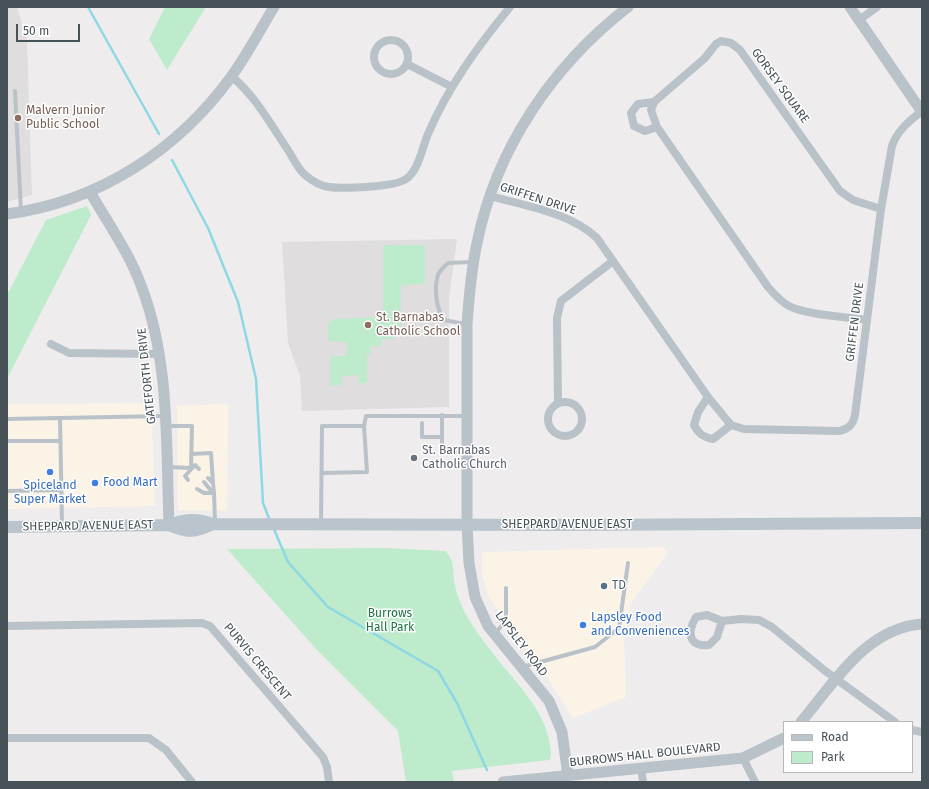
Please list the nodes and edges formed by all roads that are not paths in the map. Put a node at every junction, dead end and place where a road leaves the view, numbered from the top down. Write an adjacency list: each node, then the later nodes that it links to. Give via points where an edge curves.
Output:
1 (274, 7): 8 (street)
2 (510, 7): 9 (street, via 484,39)
3 (628, 7): 15 (street, LAPSLEY ROAD, via 603,26 565,65 543,93 508,152)
4 (850, 7): 6 (street)
5 (877, 7): 6 (street)
6 (859, 20): 12 (street)
7 (407, 64): 7 (street, via 408,54 404,46 396,40 386,40 378,45 374,54 375,64 382,71 391,74 400,71); 9 (street)
8 (231, 76): 9 (street, via 240,83 263,112 304,174 315,182 329,187 392,185 406,180 413,172); 14 (street, via 208,106 174,139 124,175)
9 (452, 87)
10 (15, 91): 17 (lane)
11 (654, 102): 13 (street, via 651,110); 13 (street, GORSEY SQUARE, via 638,104 631,113 634,126 645,132); 16 (street, GORSEY SQUARE, via 705,58 716,44 721,41 731,42 736,45 840,191 853,200)
12 (922, 111): 16 (street, GRIFFEN DRIVE, via 895,137 889,156)
13 (657, 127): 21 (street, via 778,298 789,306 804,311)
14 (90, 192): 17 (street, via 57,204); 24 (street, GATEFORTH DRIVE, via 142,286 153,320)
15 (490, 196): 19 (street, GRIFFEN DRIVE, via 562,217 577,224 597,238); 20 (street, LAPSLEY ROAD)
16 (881, 209): 21 (street, GRIFFEN DRIVE)
17 (21, 212): 18 (street)
18 (7, 214)
19 (613, 261): 25 (street, GRIFFEN DRIVE); 26 (street, via 561,300 557,318)
20 (473, 262): 22 (street, LAPSLEY ROAD); 22 (lane, via 448,262 438,273 439,314 444,320)
21 (867, 320): 33 (street, GRIFFEN DRIVE, via 855,415 853,423 848,428 840,431 757,430)
22 (467, 324): 28 (street, LAPSLEY ROAD)
23 (51, 344): 24 (street, via 69,353)
24 (158, 354): 31 (street, GATEFORTH DRIVE)
25 (708, 397): 33 (street, GRIFFEN DRIVE); 33 (street, via 698,412 694,425 698,432 713,439)
26 (558, 404): 26 (street, via 550,410 549,425 556,434 573,434 581,426 581,414 575,405)
27 (442, 415): 28 (lane); 34 (lane, via 366,416); 35 (lane)
28 (467, 416): 38 (street, LAPSLEY ROAD)
29 (60, 418): 30 (lane); 31 (lane); 37 (lane)
30 (7, 419)
31 (165, 421): 39 (lane, via 192,426); 40 (street, GATEFORTH DRIVE)
32 (422, 423): 35 (lane, via 422,437)
33 (731, 425)
34 (364, 426): 44 (lane, via 322,426); 44 (lane, via 366,472)
35 (442, 437): 38 (lane, via 442,452)
36 (7, 441): 37 (lane)
37 (60, 441): 50 (lane)
38 (467, 452): 56 (street, LAPSLEY ROAD)
39 (192, 454): 41 (lane); 48 (lane, via 211,453)
40 (168, 467): 41 (lane); 57 (street, GATEFORTH DRIVE)
41 (191, 468): 42 (lane, via 195,465); 43 (lane); 46 (lane, via 185,476)
42 (199, 469)
43 (195, 473)
44 (322, 473): 53 (lane)
45 (208, 478): 48 (lane)
46 (188, 480)
47 (204, 482): 52 (lane)
48 (213, 483): 52 (lane)
49 (197, 489): 52 (lane, via 204,493)
50 (62, 490): 51 (lane); 59 (lane)
51 (7, 491)
52 (214, 493): 55 (lane)
53 (322, 523): 55 (main road, SHEPPARD AVENUE EAST); 56 (main road, SHEPPARD AVENUE EAST)
54 (922, 523): 56 (main road, SHEPPARD AVENUE EAST)
55 (214, 524): 57 (main road, SHEPPARD AVENUE EAST, via 199,531 183,531)
56 (467, 524): 65 (street, LAPSLEY ROAD, via 469,563 475,598 488,626)
57 (169, 525): 59 (main road, SHEPPARD AVENUE EAST)
58 (7, 527): 59 (main road, SHEPPARD AVENUE EAST)
59 (62, 527)
60 (628, 563): 66 (lane, via 619,628 595,647)
61 (506, 588): 65 (lane, via 506,620)
62 (722, 621): 67 (street, via 759,620 772,627)
63 (922, 624): 67 (street, via 899,628 886,634 859,653)
64 (7, 626): 76 (street, PURVIS CRESCENT, via 202,623 210,626 323,757)
65 (495, 634): 66 (street, LAPSLEY ROAD)
66 (522, 668): 74 (street, LAPSLEY ROAD, via 549,701 562,732)
67 (837, 680): 68 (street); 69 (street)
68 (802, 721)
69 (894, 721)
70 (7, 738): 75 (street, via 149,738 166,750)
71 (783, 738): 72 (street, BURROWS HALL BOULEVARD)
72 (743, 758): 73 (street, BURROWS HALL BOULEVARD); 79 (street)
73 (641, 768): 74 (street, BURROWS HALL BOULEVARD); 78 (street)
74 (568, 776): 77 (street, BURROWS HALL BOULEVARD)
75 (192, 782)
76 (329, 782)
77 (503, 782)
78 (642, 782)
79 (755, 782)

